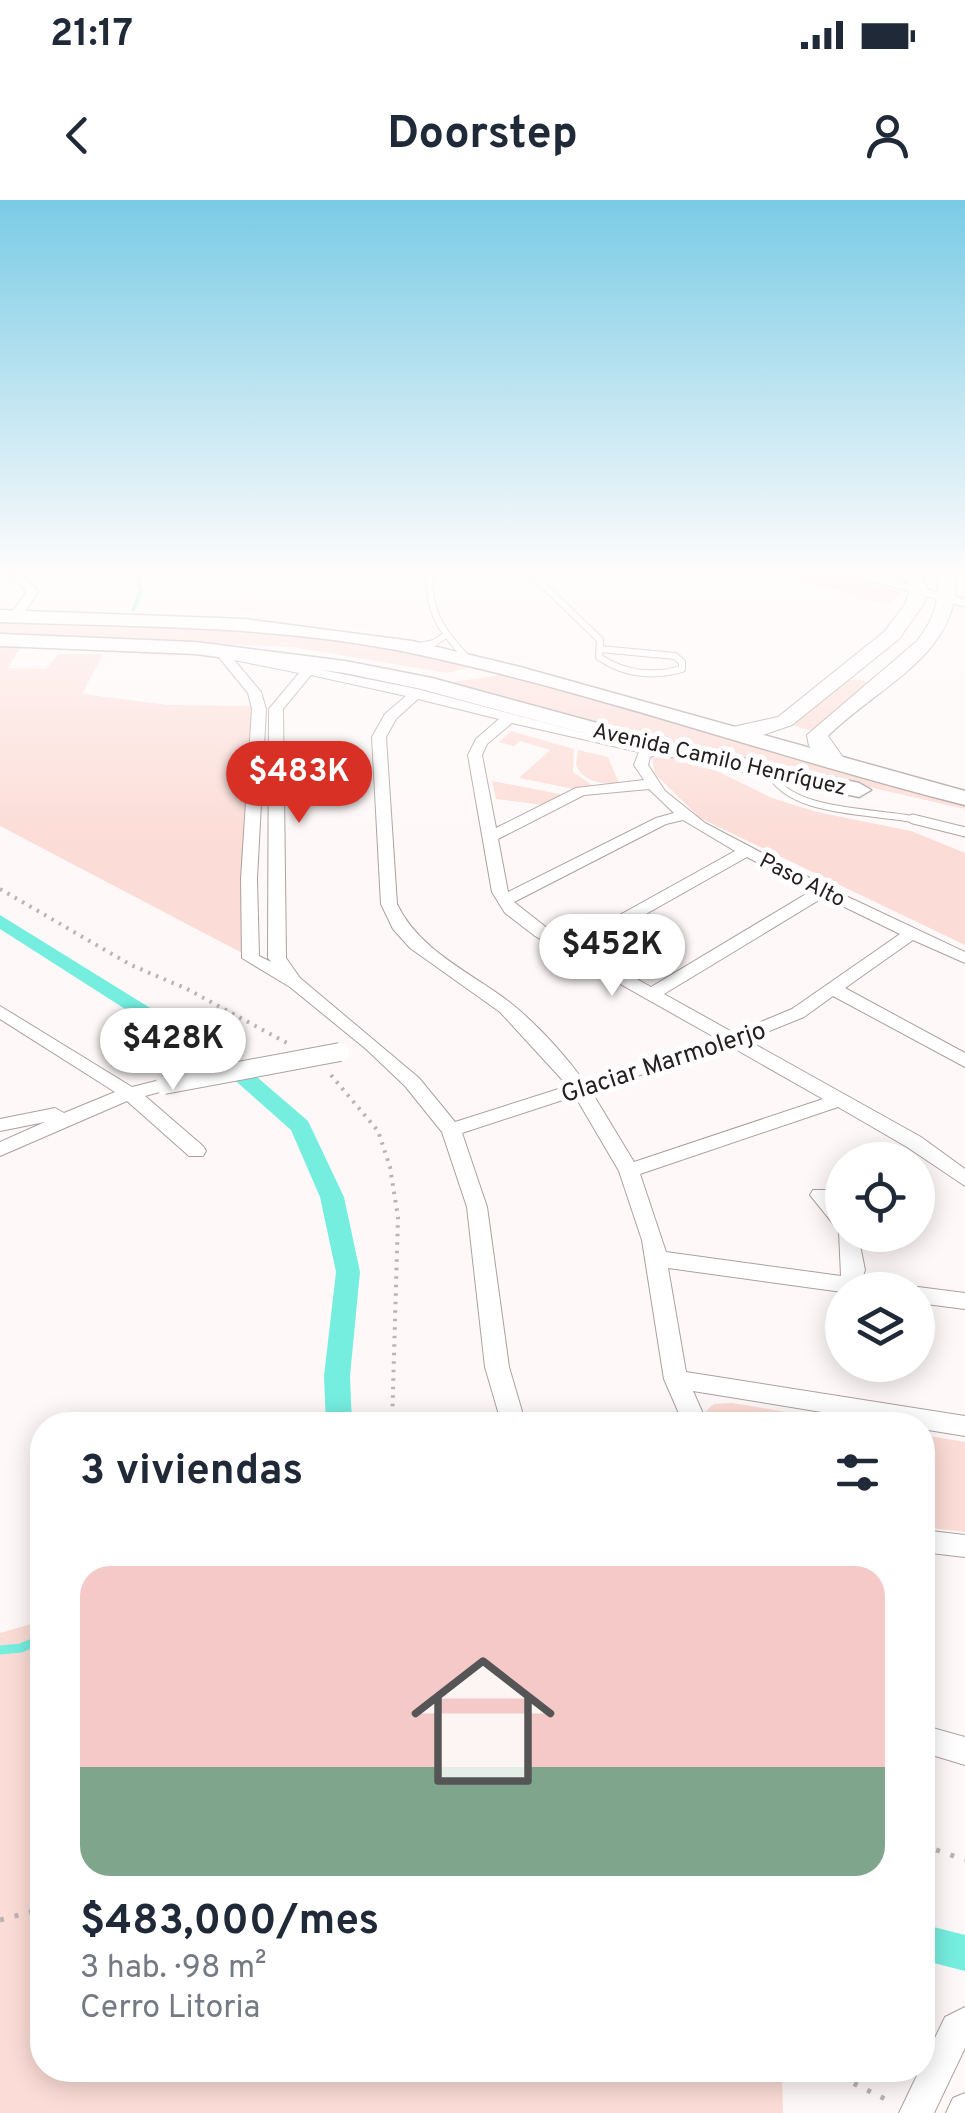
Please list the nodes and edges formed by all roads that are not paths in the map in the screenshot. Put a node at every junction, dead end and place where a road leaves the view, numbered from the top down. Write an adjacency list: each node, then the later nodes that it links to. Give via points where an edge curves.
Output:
1 (233, 664): 33 (street, via 259,709 251,958)
2 (278, 664): 11 (street)
3 (311, 664): 18 (main road, Avenida Camilo Henríquez, via 395,676)
4 (375, 664): 10 (main road, via 448,678 476,676)
5 (487, 664): 10 (main road, Avenida Camilo Henríquez)
6 (608, 664): 7 (lane, via 666,673)
7 (682, 664)
8 (856, 664): 12 (street)
9 (906, 664): 13 (street)
10 (494, 666): 16 (main road, Avenida Camilo Henríquez)
11 (308, 671): 14 (street); 33 (street, via 276,709 276,958)
12 (843, 676): 13 (street, via 865,676); 16 (street, via 778,724)
13 (880, 685): 19 (street, via 818,735)
14 (417, 694): 15 (street); 40 (street, via 390,717 379,737 389,904 416,944 506,1008)
15 (509, 718): 17 (street); 26 (street, via 475,755)
16 (731, 733): 19 (main road, Avenida Camilo Henríquez)
17 (577, 736): 18 (street); 21 (street, Paso Alto, via 610,748)
18 (658, 749): 20 (main road, Avenida Camilo Henríquez); 21 (street, via 641,759)
19 (836, 763): 22 (main road, Avenida Camilo Henríquez)
20 (769, 771): 24 (main road, Avenida Camilo Henríquez); 25 (lane, via 779,790 808,804 877,811)
21 (652, 784): 23 (street, Paso Alto); 26 (street, via 581,791)
22 (965, 798)
23 (684, 815): 27 (street, Paso Alto); 29 (street)
24 (965, 816)
25 (965, 832)
26 (488, 838): 29 (street)
27 (746, 850): 28 (street, Paso Alto); 31 (street)
28 (823, 891): 30 (street, Paso Alto); 35 (street)
29 (504, 901): 31 (street)
30 (912, 933): 32 (street, Paso Alto); 34 (street, Glaciar Marmolerjo)
31 (571, 949): 35 (street)
32 (965, 958)
33 (296, 983): 38 (street)
34 (832, 990): 37 (street, Glaciar Marmolerjo); 39 (street)
35 (652, 994): 37 (street)
36 (0, 1011): 41 (street)
37 (737, 1041): 40 (street, Glaciar Marmolerjo); 42 (street)
38 (372, 1045): 41 (street, bridge); 45 (street)
39 (965, 1061)
40 (580, 1088): 45 (street, Glaciar Marmolerjo); 48 (street)
41 (130, 1092): 43 (street); 47 (street)
42 (840, 1100): 48 (street); 49 (street)
43 (82, 1109): 44 (street); 46 (street)
44 (0, 1125)
45 (450, 1130): 57 (street, via 476,1207 497,1367)
46 (0, 1149)
47 (196, 1150)
48 (628, 1171): 52 (street)
49 (965, 1179)
50 (820, 1195): 51 (street)
51 (825, 1202)
52 (658, 1259): 53 (street); 56 (street)
53 (825, 1282)
54 (935, 1297): 55 (street)
55 (965, 1301)
56 (676, 1379): 58 (street); 59 (street)
57 (510, 1412)
58 (690, 1412)
59 (879, 1412)
60 (935, 1421): 61 (street)
61 (965, 1426)
62 (935, 1542): 63 (street)
63 (965, 1546)
64 (935, 1742): 65 (street)
65 (965, 1752)
66 (961, 2026): 67 (street)
67 (935, 2065)
68 (924, 2082): 69 (street)
69 (906, 2109)

